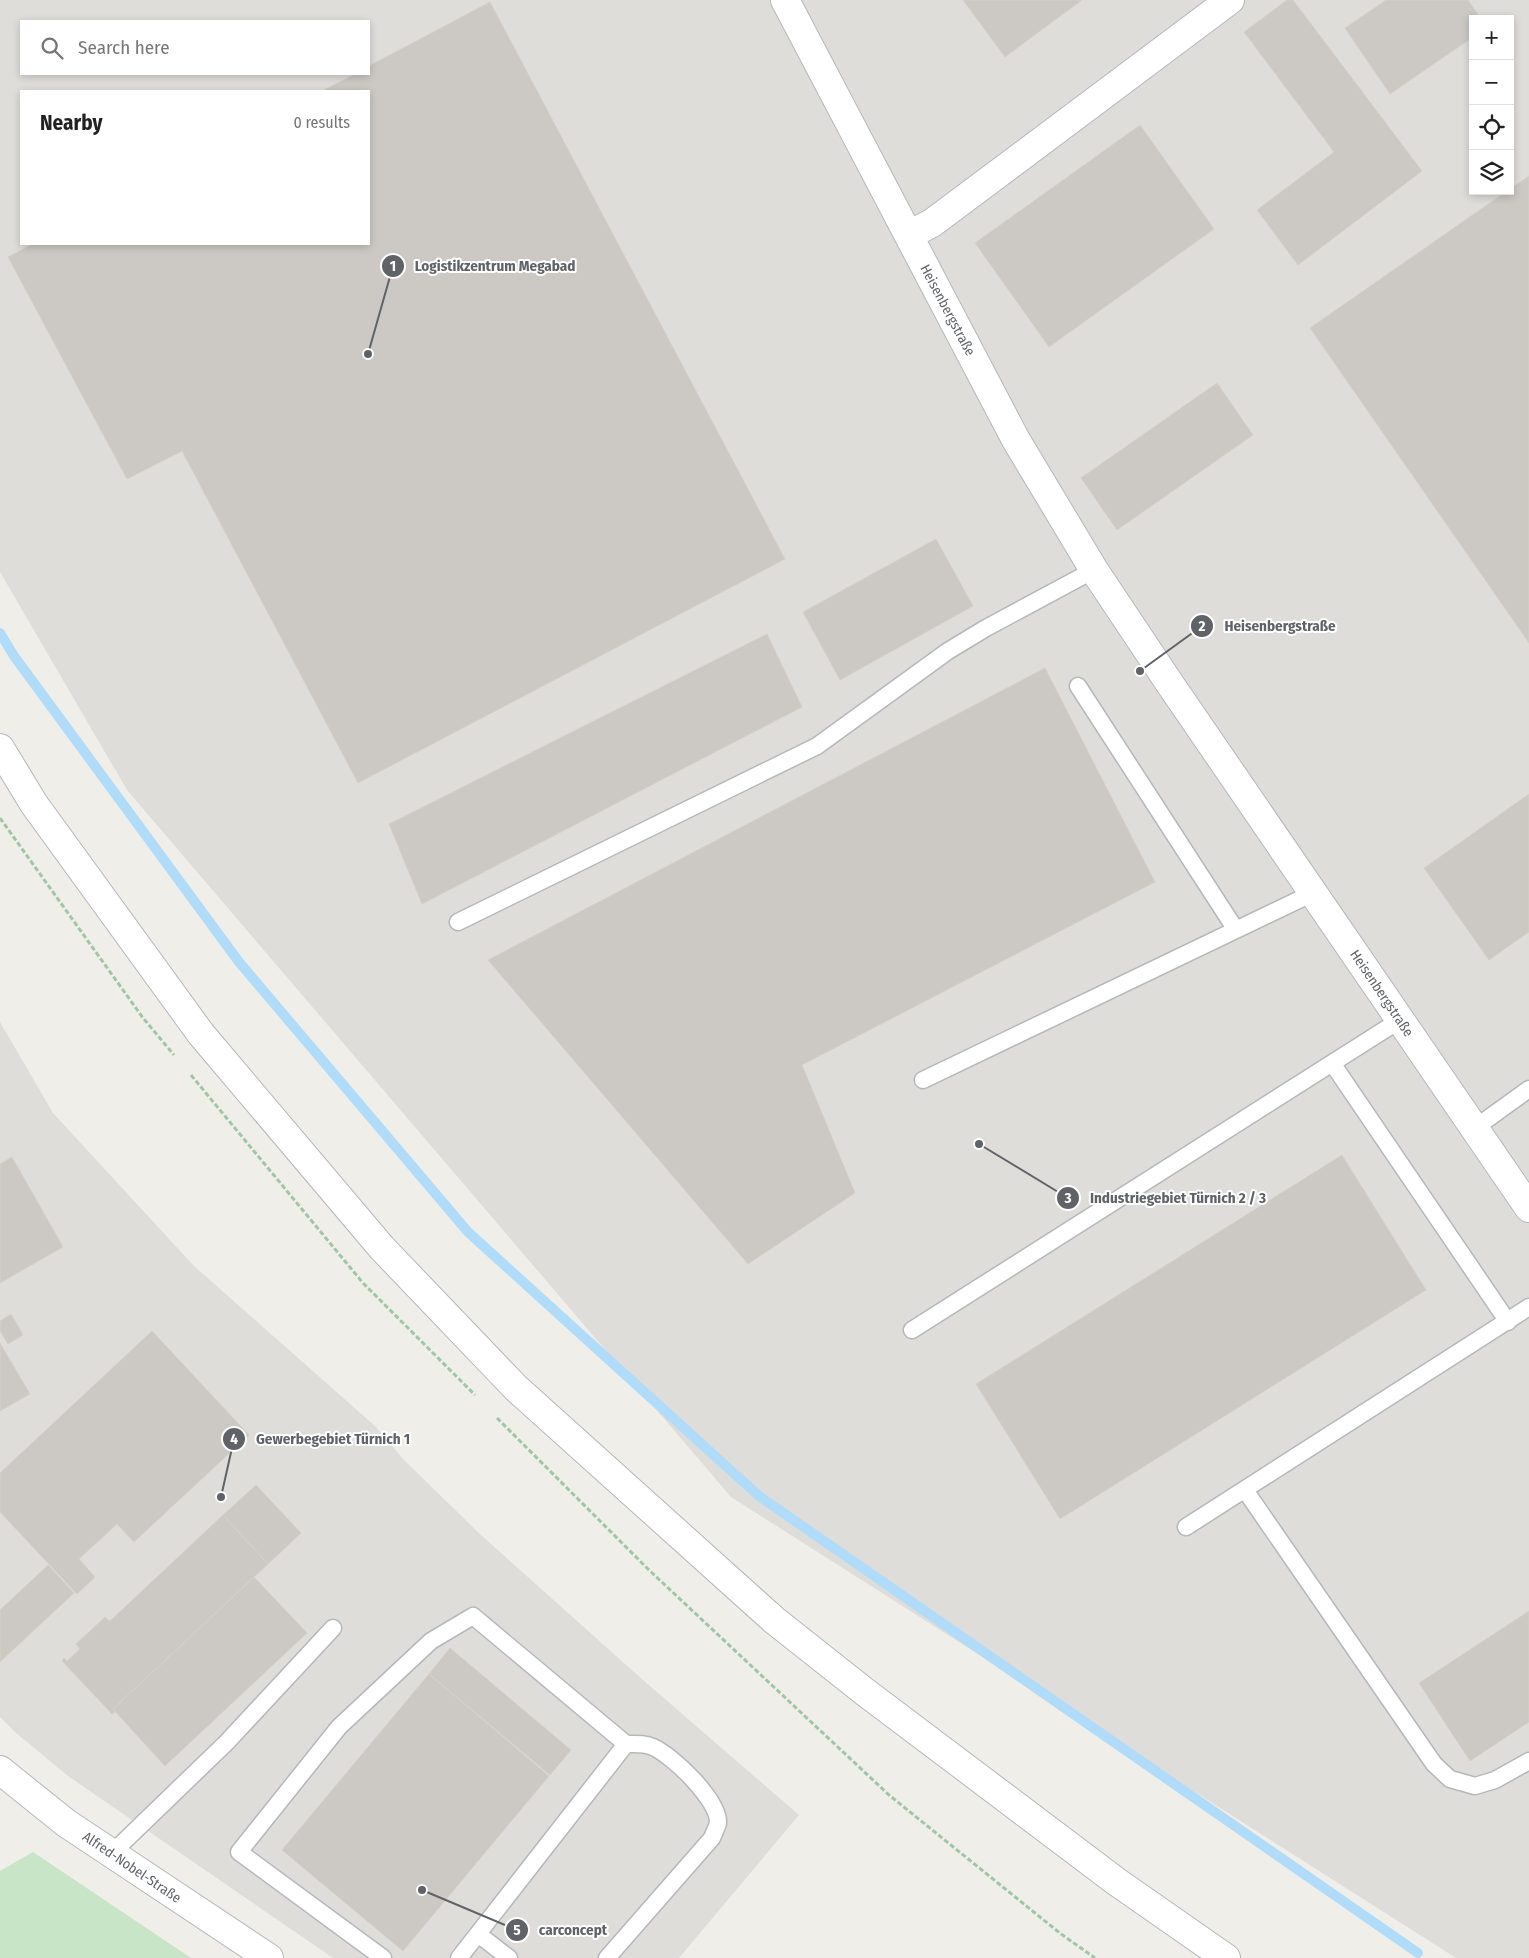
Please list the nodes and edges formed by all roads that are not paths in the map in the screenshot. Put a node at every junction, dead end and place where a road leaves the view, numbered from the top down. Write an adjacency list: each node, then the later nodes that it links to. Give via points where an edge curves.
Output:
1 (785, 0): 3 (street, Heisenbergstraße)
2 (1230, 0): 3 (street, via 932,223)
3 (908, 235): 4 (street, Heisenbergstraße, via 1016,440)
4 (1094, 570): 7 (street, Heisenbergstraße); 8 (lane, via 948,651 817,746)
5 (1078, 686): 9 (lane)
6 (0, 748): 32 (street, via 34,804 201,1034 382,1248 516,1388 774,1620 1110,1876)
7 (1313, 893): 9 (lane); 10 (street, Heisenbergstraße)
8 (458, 922)
9 (1236, 930): 12 (lane)
10 (1400, 1020): 11 (lane); 14 (street, Heisenbergstraße)
11 (1332, 1063): 17 (lane); 18 (lane)
12 (922, 1080)
13 (1529, 1090): 14 (lane)
14 (1475, 1128): 15 (street, Heisenbergstraße)
15 (1529, 1208)
16 (1529, 1307): 17 (lane)
17 (1508, 1322): 19 (lane)
18 (912, 1330)
19 (1245, 1490): 20 (lane); 23 (lane, via 1434,1764 1450,1779 1475,1786 1495,1780)
20 (1186, 1527)
21 (333, 1628): 25 (lane, via 226,1742)
22 (626, 1744): 26 (lane); 28 (lane, via 473,1616 430,1641 338,1727 240,1852); 31 (lane, via 656,1748 672,1760 699,1785 713,1804 718,1823 712,1838)
23 (1529, 1761)
24 (0, 1770): 25 (street, Alfred-Nobel-Straße, via 66,1823)
25 (112, 1854): 27 (street, Alfred-Nobel-Straße)
26 (478, 1934): 29 (lane); 30 (lane)
27 (269, 1958)
28 (383, 1958)
29 (459, 1958)
30 (509, 1958)
31 (607, 1958)
32 (1226, 1958)

